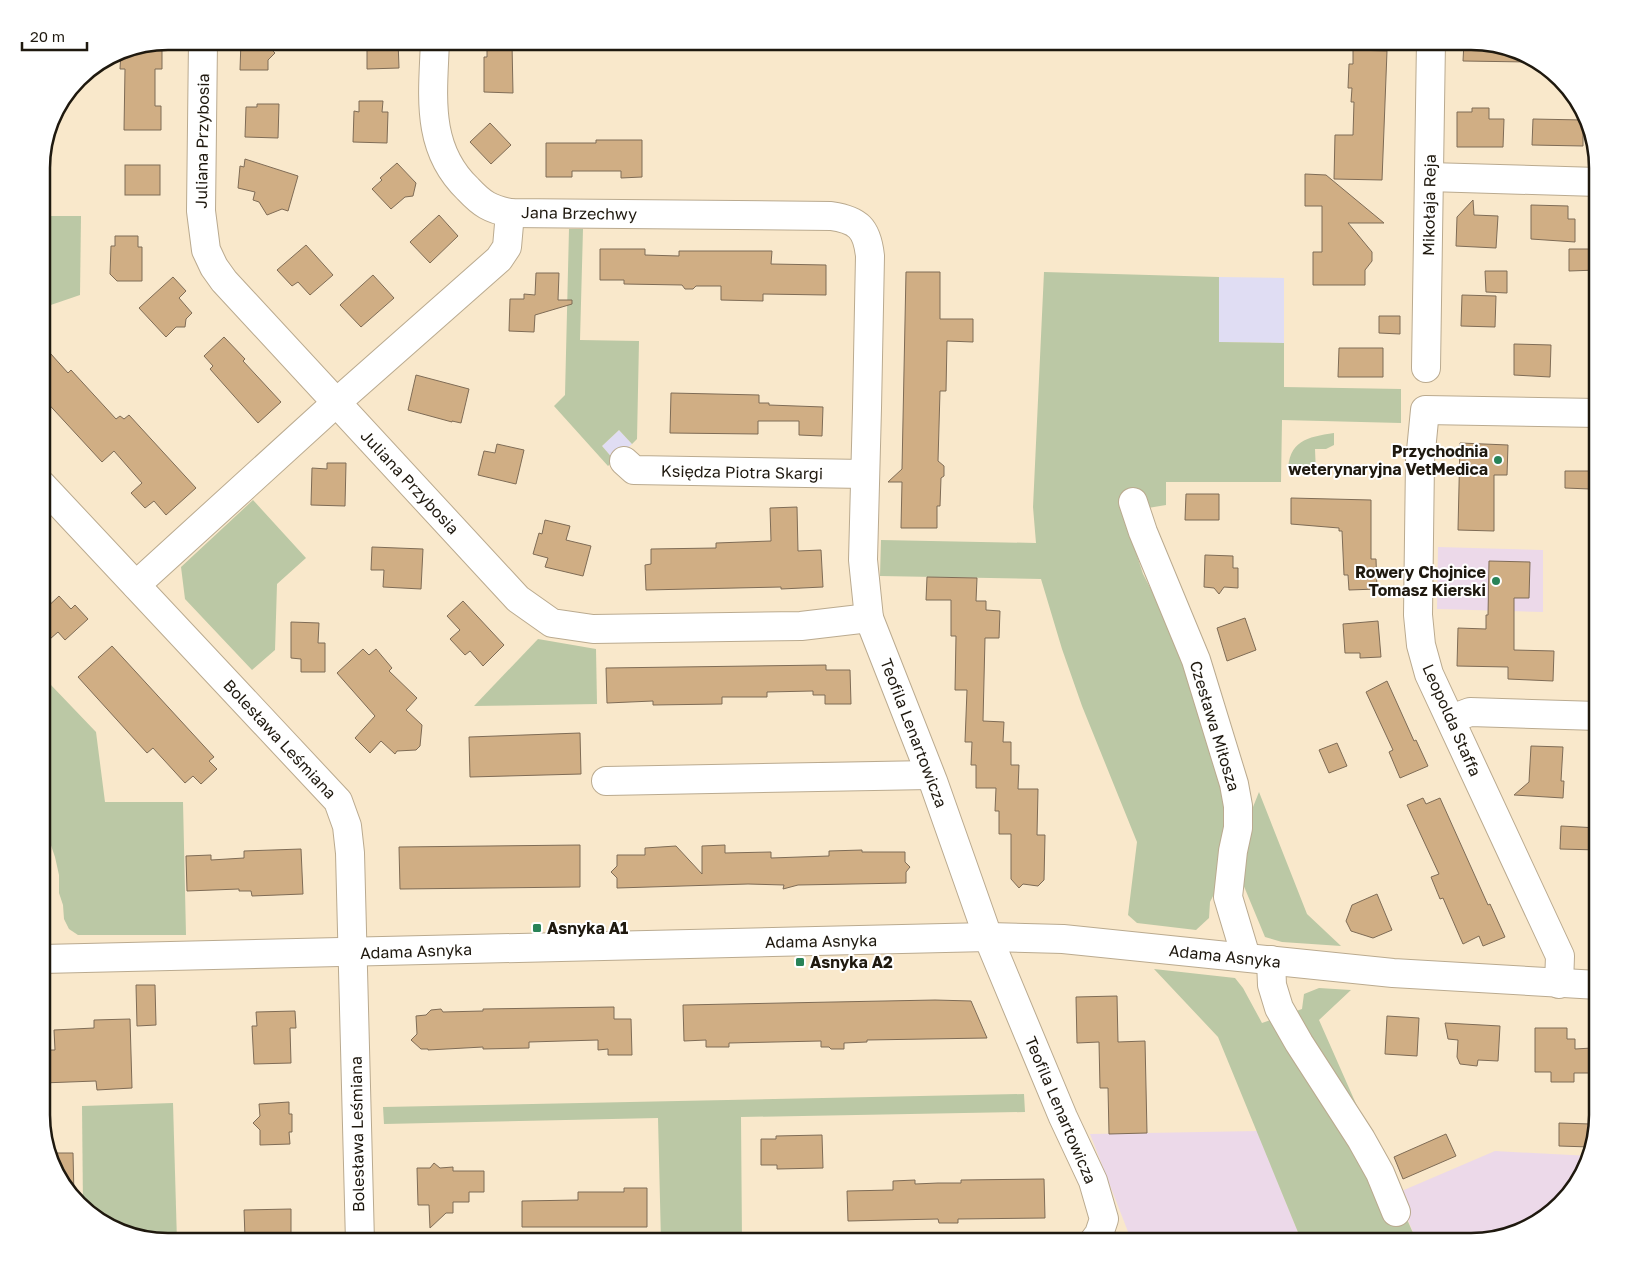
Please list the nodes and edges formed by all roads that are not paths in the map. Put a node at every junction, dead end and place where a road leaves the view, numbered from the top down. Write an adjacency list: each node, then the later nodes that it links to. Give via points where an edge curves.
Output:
1 (203, 50): 9 (street, Juliana Przybosia, via 200,212 206,250 224,281)
2 (435, 50): 6 (street, Jana Brzechwy, via 433,112 445,160 458,180 482,204)
3 (1431, 50): 4 (street, Mikołaja Reja)
4 (1429, 177): 5 (street); 8 (street, Mikołaja Reja)
5 (1589, 182)
6 (510, 212): 7 (street, Jana Brzechwy, via 822,215); 9 (street, via 507,247 499,259)
7 (856, 222): 12 (street, Teofila Lenartowicza, via 866,239 870,256)
8 (1426, 368)
9 (337, 402): 15 (street); 16 (street, Juliana Przybosia, via 518,599 552,623 593,629 801,626)
10 (1589, 413): 18 (street, Leopolda Staffa, via 1425,410 1420,461 1418,615 1421,645 1429,674)
11 (624, 461): 12 (street, Księdza Piotra Skargi, via 634,470)
12 (864, 474): 16 (street, Teofila Lenartowicza, via 862,560)
13 (50, 494): 15 (street, Bolesława Leśmiana)
14 (1133, 502): 24 (street, Czesława Miłosza, via 1196,660 1234,784 1238,828 1228,897)
15 (136, 585): 22 (street, Bolesława Leśmiana, via 338,801 347,826 350,853)
16 (870, 618): 19 (street, Teofila Lenartowicza)
17 (1589, 716): 18 (street, via 1470,712)
18 (1451, 719): 25 (street, Leopolda Staffa, via 1560,956)
19 (930, 775): 20 (street); 21 (street, Teofila Lenartowicza)
20 (606, 781)
21 (988, 937): 22 (street, Adama Asnyka); 24 (street, Adama Asnyka, via 1063,940); 28 (street, Teofila Lenartowicza, via 1093,1181)
22 (353, 952): 23 (street, Adama Asnyka); 29 (street, Bolesława Leśmiana)
23 (50, 958)
24 (1259, 959): 25 (street, Adama Asnyka, via 1394,973); 27 (street, Czesława Miłosza, via 1280,1008 1361,1139)
25 (1559, 984): 26 (street, Adama Asnyka)
26 (1589, 985)
27 (1396, 1212)
28 (1098, 1230)
29 (360, 1233)

